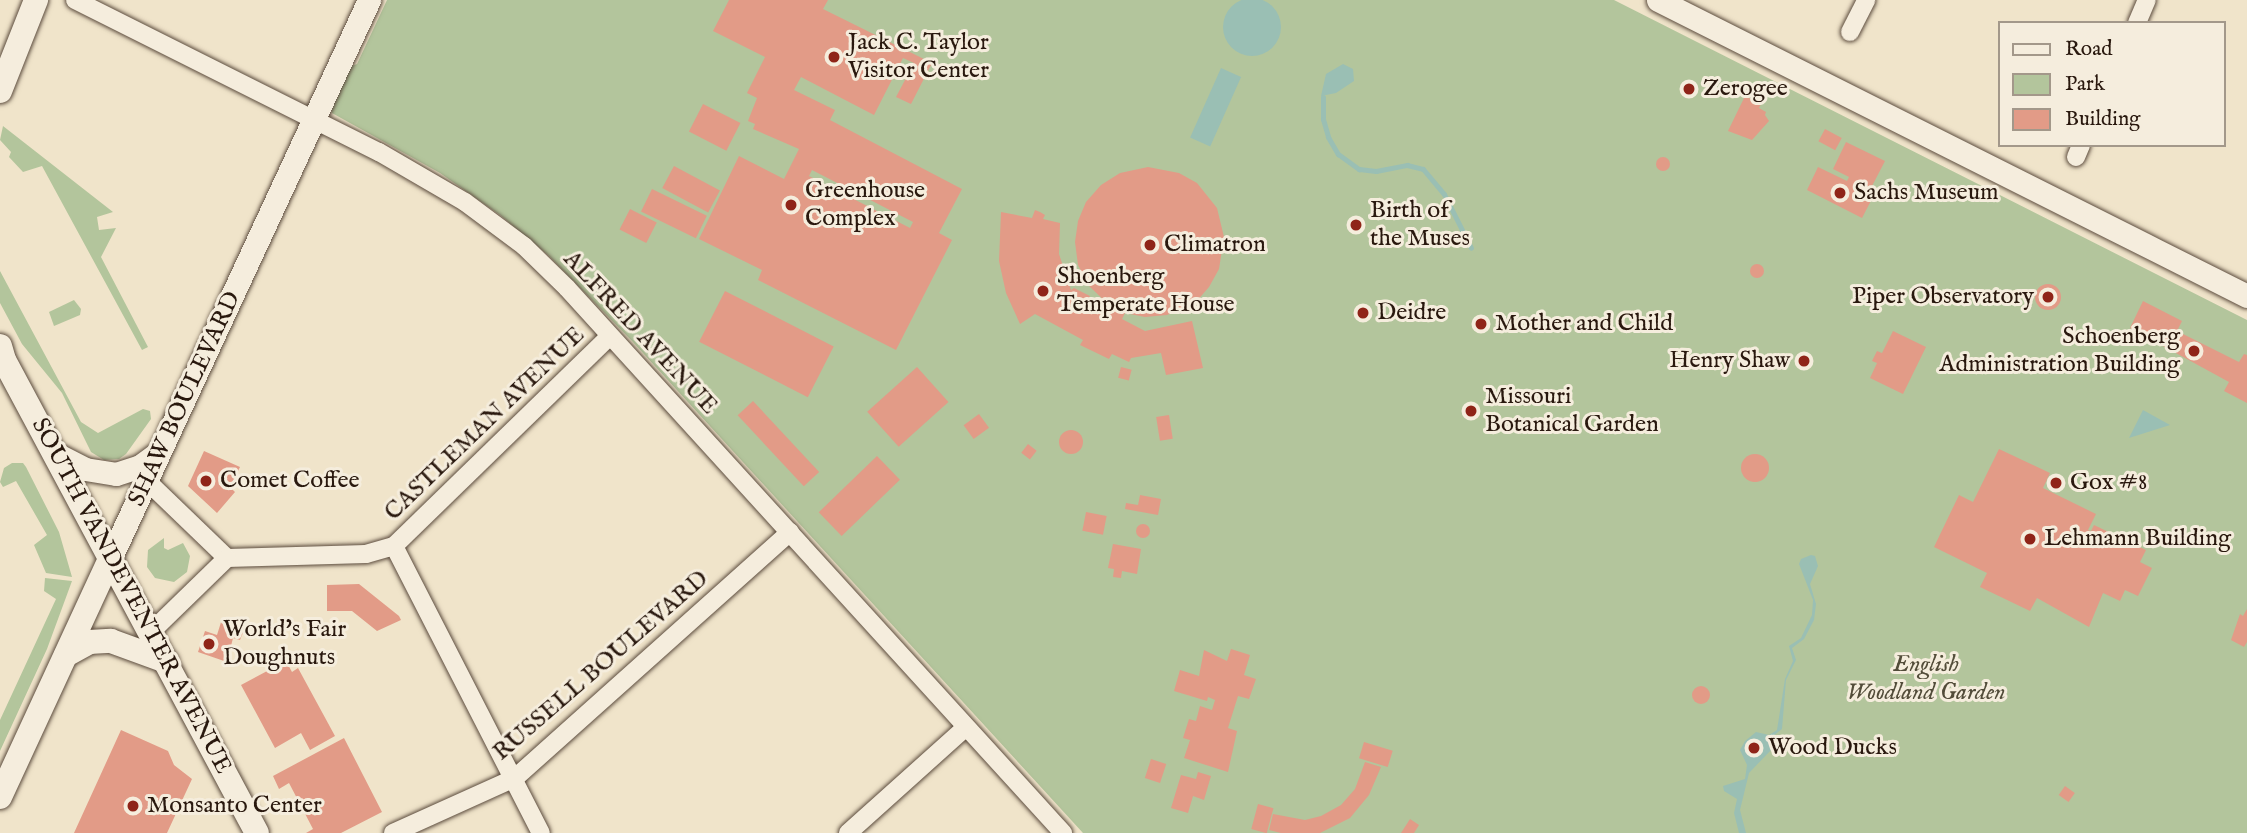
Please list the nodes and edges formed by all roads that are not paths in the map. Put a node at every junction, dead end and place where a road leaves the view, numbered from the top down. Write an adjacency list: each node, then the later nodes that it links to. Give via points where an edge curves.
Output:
1 (36, 0): 9 (main road)
2 (75, 0): 10 (street, ALFRED AVENUE)
3 (369, 0): 10 (street, SHAW BOULEVARD)
4 (1658, 0): 11 (street)
5 (1866, 0): 8 (street)
6 (2147, 0): 7 (street)
7 (2138, 21)
8 (1850, 32)
9 (0, 91)
10 (315, 118): 12 (street, ALFRED AVENUE, via 495,223 545,265); 14 (street, SHAW BOULEVARD)
11 (2247, 296)
12 (609, 337): 17 (street, ALFRED AVENUE); 18 (street, CASTLEMAN AVENUE)
13 (1, 354): 15 (main road, SOUTH VANDEVENTER AVENUE)
14 (162, 450): 15 (street, via 141,466 116,474 85,470); 16 (street, SHAW BOULEVARD)
15 (56, 454): 20 (main road, SOUTH VANDEVENTER AVENUE)
16 (147, 481): 19 (street); 20 (street, SHAW BOULEVARD)
17 (790, 532): 24 (street, ALFRED AVENUE); 25 (street, RUSSELL BOULEVARD)
18 (394, 546): 19 (street, CASTLEMAN AVENUE, via 366,554); 25 (street)
19 (227, 558): 21 (street)
20 (110, 559): 21 (main road, SOUTH VANDEVENTER AVENUE); 22 (main road, SHAW BOULEVARD)
21 (151, 632): 23 (main road, SOUTH VANDEVENTER AVENUE)
22 (66, 656): 23 (main road, via 89,642 111,641); 26 (main road, SHAW BOULEVARD)
23 (166, 661): 27 (main road, SOUTH VANDEVENTER AVENUE)
24 (965, 728): 30 (street); 31 (street, ALFRED AVENUE)
25 (515, 778): 28 (street, RUSSELL BOULEVARD); 29 (street)
26 (0, 797)
27 (257, 833)
28 (393, 833)
29 (541, 833)
30 (848, 833)
31 (1063, 833)

